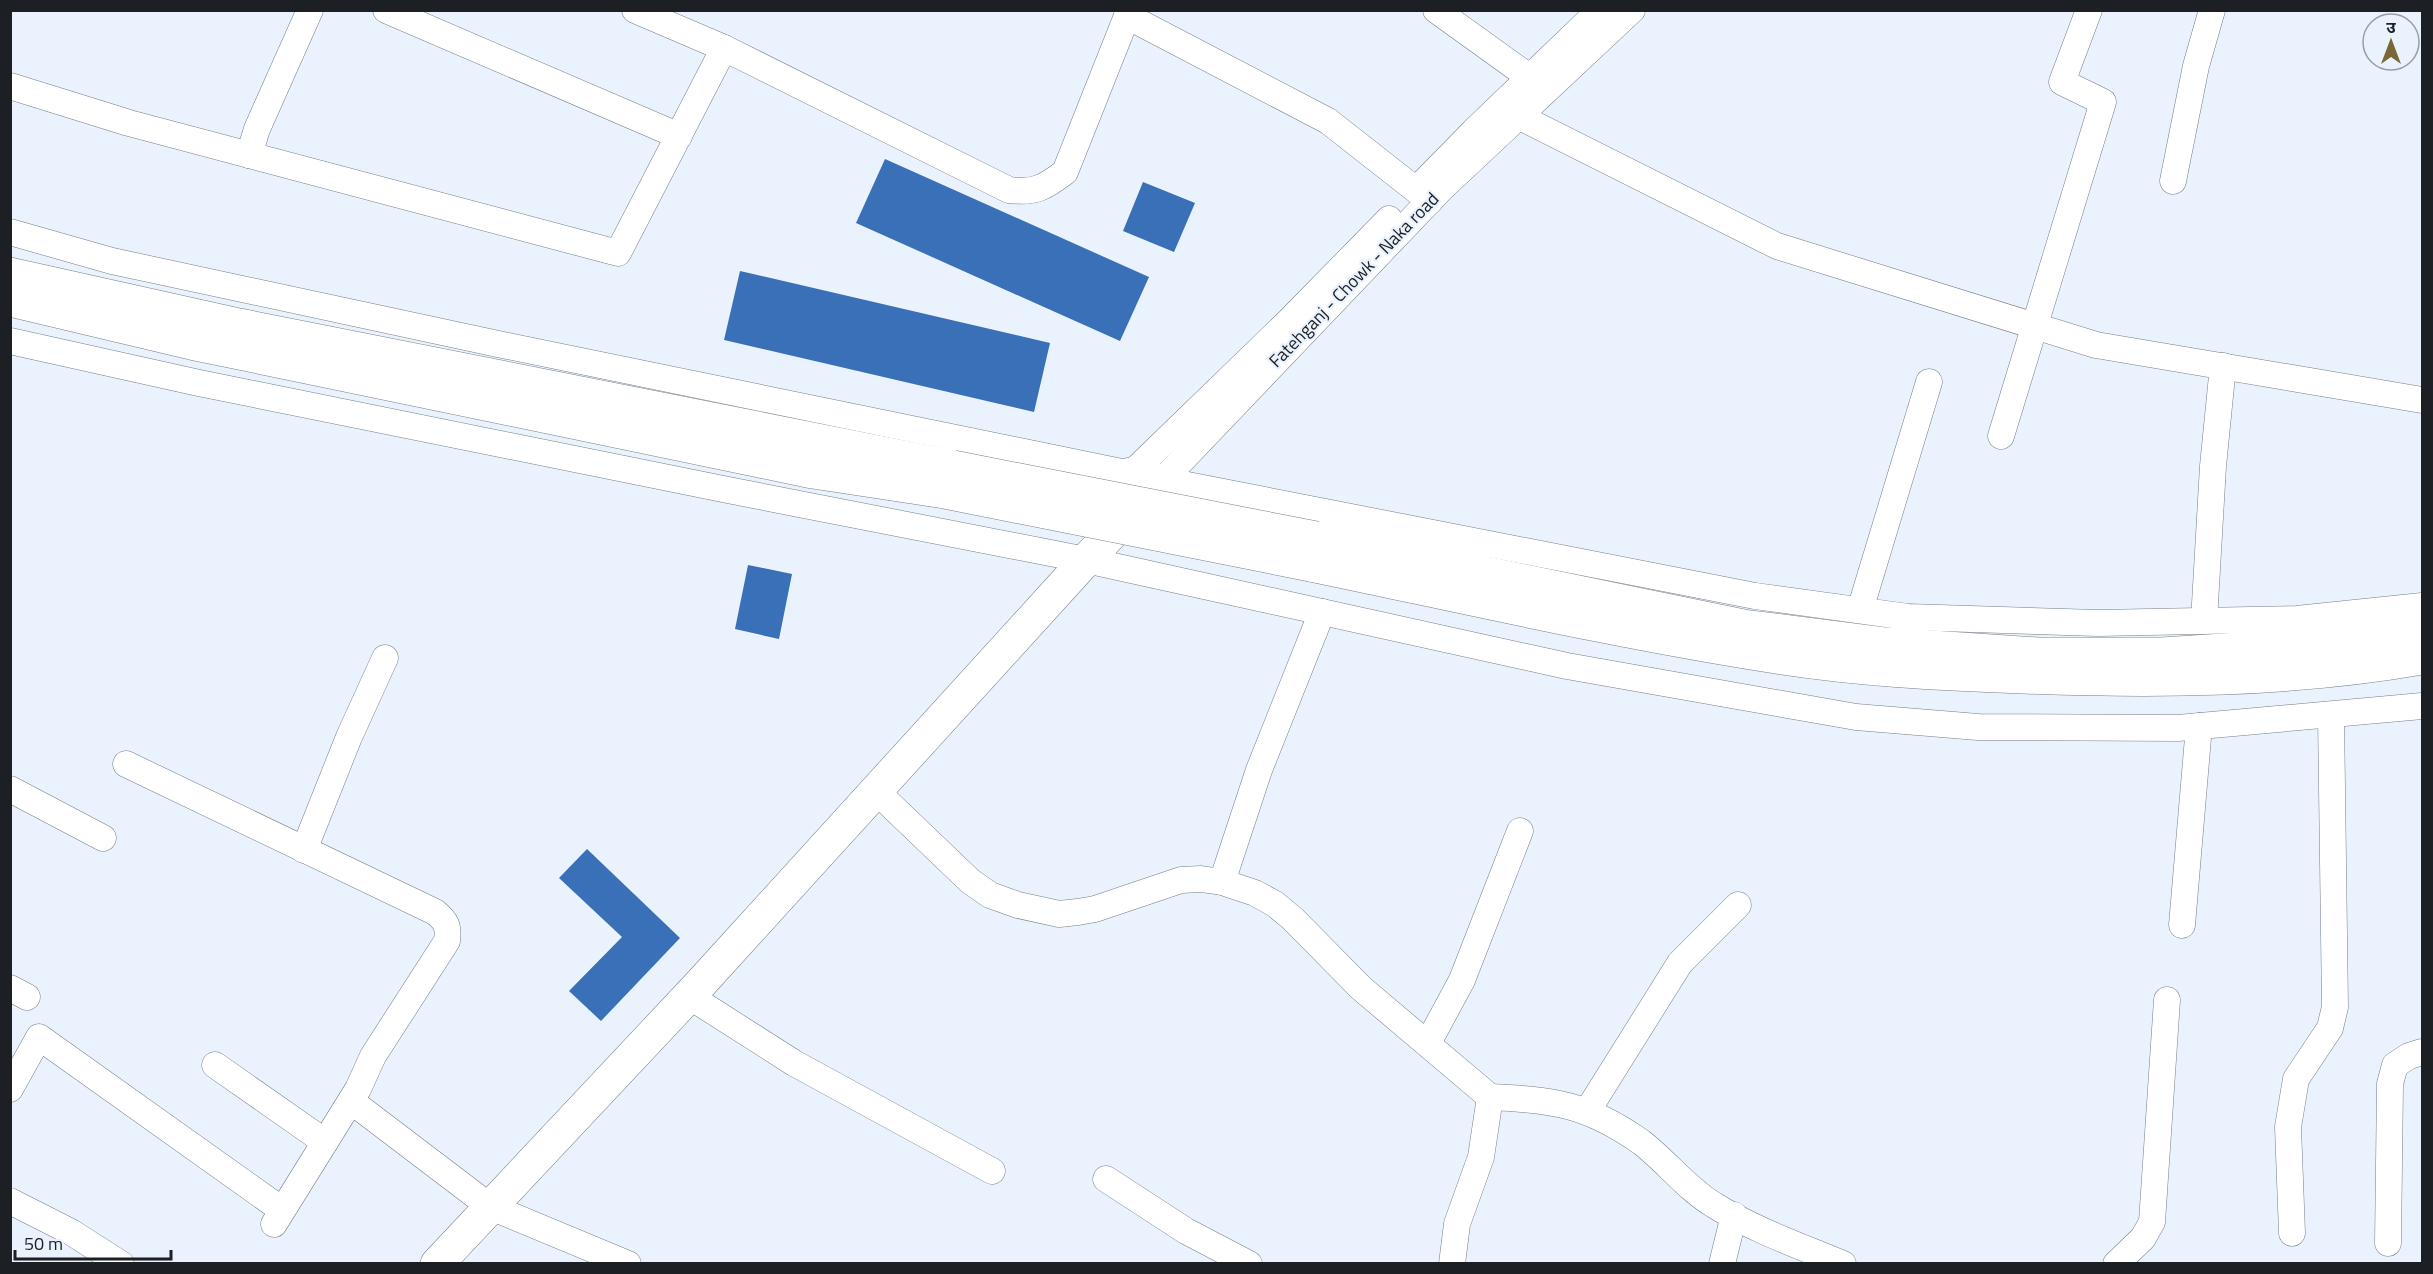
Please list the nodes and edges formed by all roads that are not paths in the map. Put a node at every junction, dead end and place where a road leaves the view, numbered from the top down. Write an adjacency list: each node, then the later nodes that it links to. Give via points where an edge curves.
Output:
1 (310, 10): 15 (street)
2 (386, 10): 14 (street)
3 (635, 10): 10 (street)
4 (1436, 10): 11 (street)
5 (1600, 10): 11 (street)
6 (2089, 10): 21 (street, via 2062,82 2103,102)
7 (2212, 10): 16 (street, via 2196,66)
8 (1627, 12): 11 (street, Fatehganj - Chowk - Naka road)
9 (1128, 13): 10 (street, via 1065,172 1047,186 1028,192 1009,190); 17 (street, via 1328,121)
10 (724, 48): 14 (street)
11 (1538, 84): 13 (street, Fatehganj - Chowk - Naka road); 17 (street)
12 (10, 86): 15 (street)
13 (1518, 116): 17 (street, Fatehganj - Chowk - Naka road); 21 (street, via 1777,246)
14 (679, 136): 15 (street, via 618,253)
15 (249, 155)
16 (2173, 181)
17 (1423, 196): 27 (street); 29 (street, Fatehganj - Chowk - Naka road)
18 (10, 232): 27 (street, via 147,269)
19 (10, 274): 28 (highway)
20 (10, 300): 28 (highway, via 190,343 778,464)
21 (2034, 326): 23 (street, via 2097,345); 26 (street)
22 (10, 341): 31 (street, via 199,383)
23 (2223, 366): 25 (street); 35 (street)
24 (1929, 382): 33 (street)
25 (2422, 400)
26 (2001, 436)
27 (1131, 474): 29 (street); 31 (highway)
28 (949, 480): 30 (highway, bridge)
29 (1163, 480): 31 (highway, Fatehganj - Chowk - Naka road); 33 (street, via 1755,596)
30 (1313, 551): 36 (highway, via 1743,626 1886,644 2038,654 2162,654 2314,644); 38 (highway, via 1633,632 1778,657 1913,673 2134,681 2373,667)
31 (1073, 557): 34 (street); 44 (highway); 64 (highway, via 629,1036)
32 (2422, 606): 35 (street, via 2297,619)
33 (1860, 610): 35 (street, via 1908,617 2098,623)
34 (1322, 612): 41 (street, via 1567,666 1856,717 1978,727); 48 (street, via 1259,770)
35 (2204, 621)
36 (2422, 629)
37 (386, 658): 47 (street)
38 (2422, 658)
39 (2422, 706): 40 (street)
40 (2331, 715): 41 (street); 66 (street, via 2334,1007 2330,1028 2296,1079 2288,1126)
41 (2199, 726): 50 (street)
42 (126, 764): 47 (street)
43 (10, 789): 46 (street)
44 (875, 790): 48 (street, via 970,881 990,895 1018,905 1059,914 1078,912 1181,880); 51 (highway)
45 (1520, 831): 53 (street, via 1462,980)
46 (103, 838)
47 (304, 850): 58 (street, via 435,912 446,921 449,930 447,941 373,1056)
48 (1222, 882): 53 (street, via 1275,904 1361,988)
49 (1738, 905): 59 (street, via 1680,963)
50 (2182, 925)
51 (688, 996): 61 (street, via 794,1063); 64 (highway)
52 (2168, 1000): 76 (street, via 2152,1222 2143,1238)
53 (1428, 1043): 57 (street)
54 (2422, 1052): 67 (street, via 2395,1065 2390,1084)
55 (215, 1065): 60 (street)
56 (10, 1089): 60 (street, via 39,1037 278,1217)
57 (1490, 1097): 59 (street, via 1547,1100); 73 (street, via 1481,1157 1456,1224)
58 (351, 1101): 60 (street); 64 (street)
59 (1588, 1110): 65 (street, via 1641,1142 1713,1204)
60 (325, 1142)
61 (992, 1171)
62 (1106, 1179): 72 (street, via 1186,1232)
63 (10, 1201): 68 (street)
64 (484, 1201): 69 (highway); 70 (highway); 71 (street)
65 (1734, 1215): 74 (street); 75 (street)
66 (2292, 1233)
67 (2388, 1243)
68 (121, 1263)
69 (412, 1263)
70 (437, 1263)
71 (628, 1263)
72 (1249, 1263)
73 (1452, 1263)
74 (1722, 1263)
75 (1844, 1263)
76 (2116, 1263)

